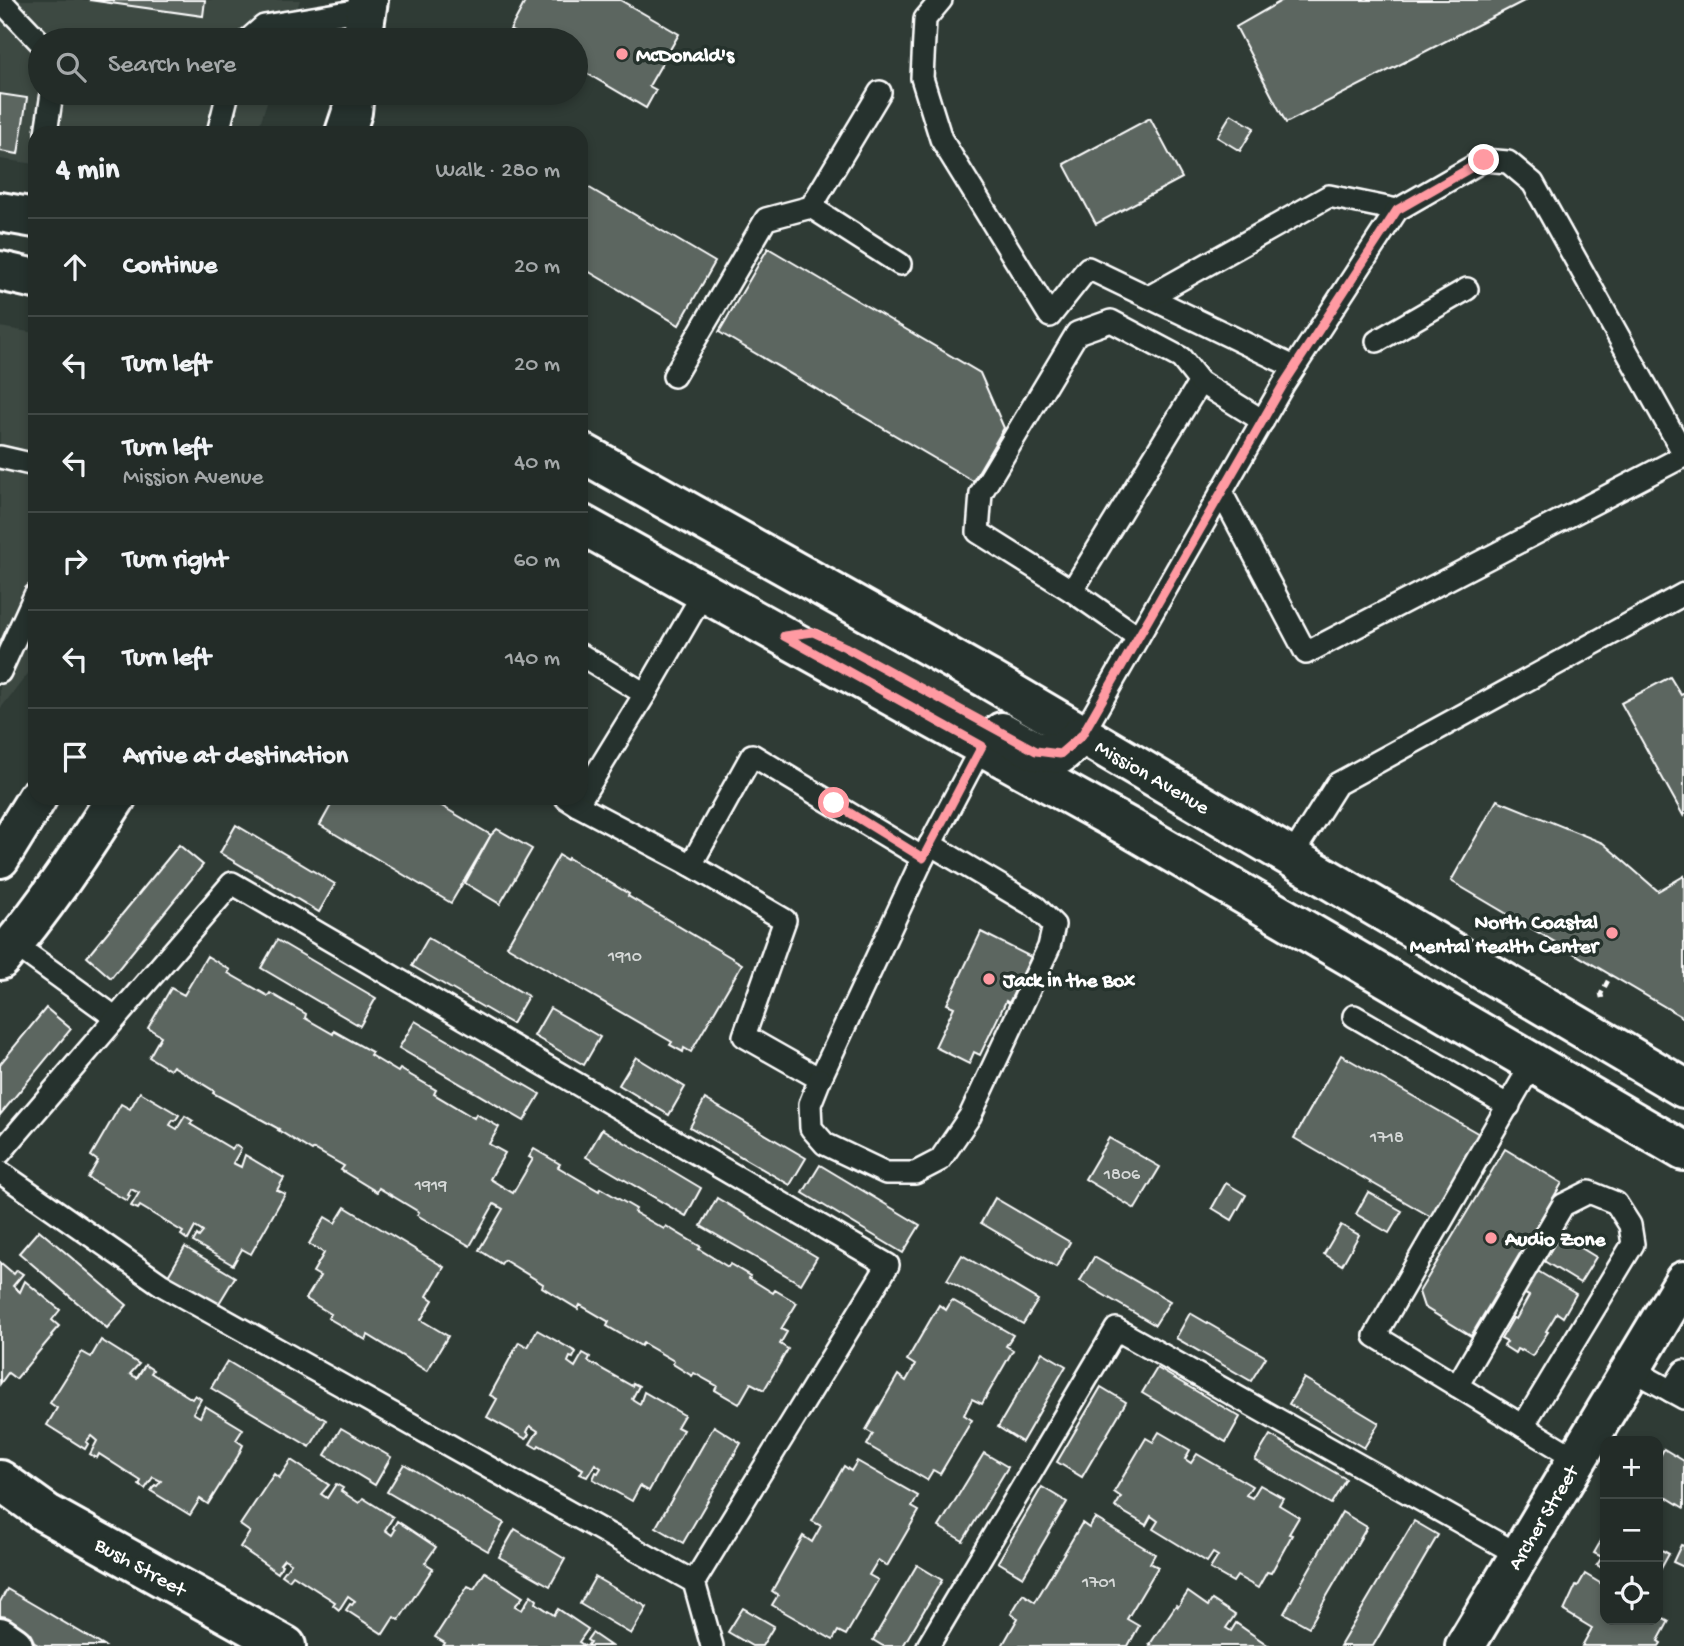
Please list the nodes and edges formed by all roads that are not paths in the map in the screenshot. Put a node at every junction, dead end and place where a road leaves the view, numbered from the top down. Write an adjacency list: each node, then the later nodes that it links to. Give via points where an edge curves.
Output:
1 (0, 0): 5 (lane)
2 (941, 0): 19 (lane, via 925,19 922,78 941,139 1050,316 1088,268)
3 (365, 16): 4 (lane)
4 (262, 28)
5 (28, 29)
6 (880, 92): 13 (lane)
7 (50, 105): 10 (lane)
8 (225, 105): 11 (lane)
9 (353, 105): 12 (main road)
10 (47, 126)
11 (220, 126)
12 (347, 126)
13 (811, 207): 15 (lane); 22 (lane, via 766,219)
14 (1397, 210): 19 (lane, via 1329,196); 21 (lane); 25 (lane, via 1484,160 1508,162 1534,183)
15 (900, 264)
16 (0, 271): 17 (main road)
17 (28, 277)
18 (1467, 289): 20 (lane)
19 (1149, 297): 21 (lane)
20 (1377, 341)
21 (1294, 367): 24 (lane)
22 (674, 376)
23 (1200, 382): 24 (lane); 31 (lane); 31 (lane, via 1181,358 1111,321 1077,332 981,493 978,532)
24 (1263, 421): 29 (lane)
25 (1684, 455): 29 (lane, via 1306,653)
26 (588, 456): 41 (main road, Mission Avenue)
27 (0, 457): 28 (lane)
28 (28, 463)
29 (1222, 492): 37 (lane)
30 (588, 528): 32 (main road)
31 (1072, 591): 37 (lane)
32 (704, 592): 36 (main road); 40 (lane)
33 (1684, 594): 48 (lane, via 1337,784)
34 (28, 604): 35 (lane)
35 (9, 631): 39 (lane)
36 (784, 636): 41 (main road, via 813,632 1036,751 1060,754); 42 (main road)
37 (1138, 637): 41 (lane)
38 (588, 658): 40 (lane)
39 (0, 671)
40 (645, 694): 43 (lane)
41 (1082, 735): 48 (main road, Mission Avenue)
42 (982, 746): 47 (lane); 54 (main road)
43 (588, 776)
44 (33, 805): 49 (main road)
45 (112, 805): 51 (main road)
46 (578, 805): 50 (lane)
47 (926, 851): 50 (lane, via 752,755); 55 (lane); 55 (lane, via 1036,907 1054,925 1049,947 970,1116 940,1160 915,1173 886,1173 825,1144 811,1128 810,1104)
48 (1291, 857): 56 (main road, Mission Avenue)
49 (0, 858)
50 (691, 865): 55 (lane, via 785,920 744,1036)
51 (7, 952): 53 (lane)
52 (1354, 1016): 57 (lane)
53 (116, 1018): 59 (lane); 70 (lane, via 232,883 888,1265)
54 (1533, 1062): 57 (lane); 58 (main road)
55 (820, 1079)
56 (1684, 1088)
57 (1509, 1106): 64 (lane, via 1376,1336)
58 (1684, 1151)
59 (0, 1153)
60 (0, 1172): 70 (lane, via 162,1285)
61 (1681, 1295): 62 (main road, Archer Street)
62 (1631, 1369): 65 (lane); 67 (main road, Archer Street)
63 (1684, 1371): 65 (lane)
64 (1457, 1387): 66 (lane); 66 (lane, via 1563,1205 1589,1192 1616,1203 1630,1225 1633,1244)
65 (1678, 1395)
66 (1523, 1426): 67 (lane)
67 (1577, 1459): 69 (main road, Archer Street)
68 (0, 1480): 73 (main road, Bush Street, via 46,1513)
69 (1519, 1555): 75 (lane, via 1116,1329); 76 (main road, Archer Street)
70 (694, 1582): 74 (lane)
71 (0, 1637): 72 (main road)
72 (13, 1646)
73 (286, 1646)
74 (712, 1646)
75 (928, 1646)
76 (1465, 1646)

